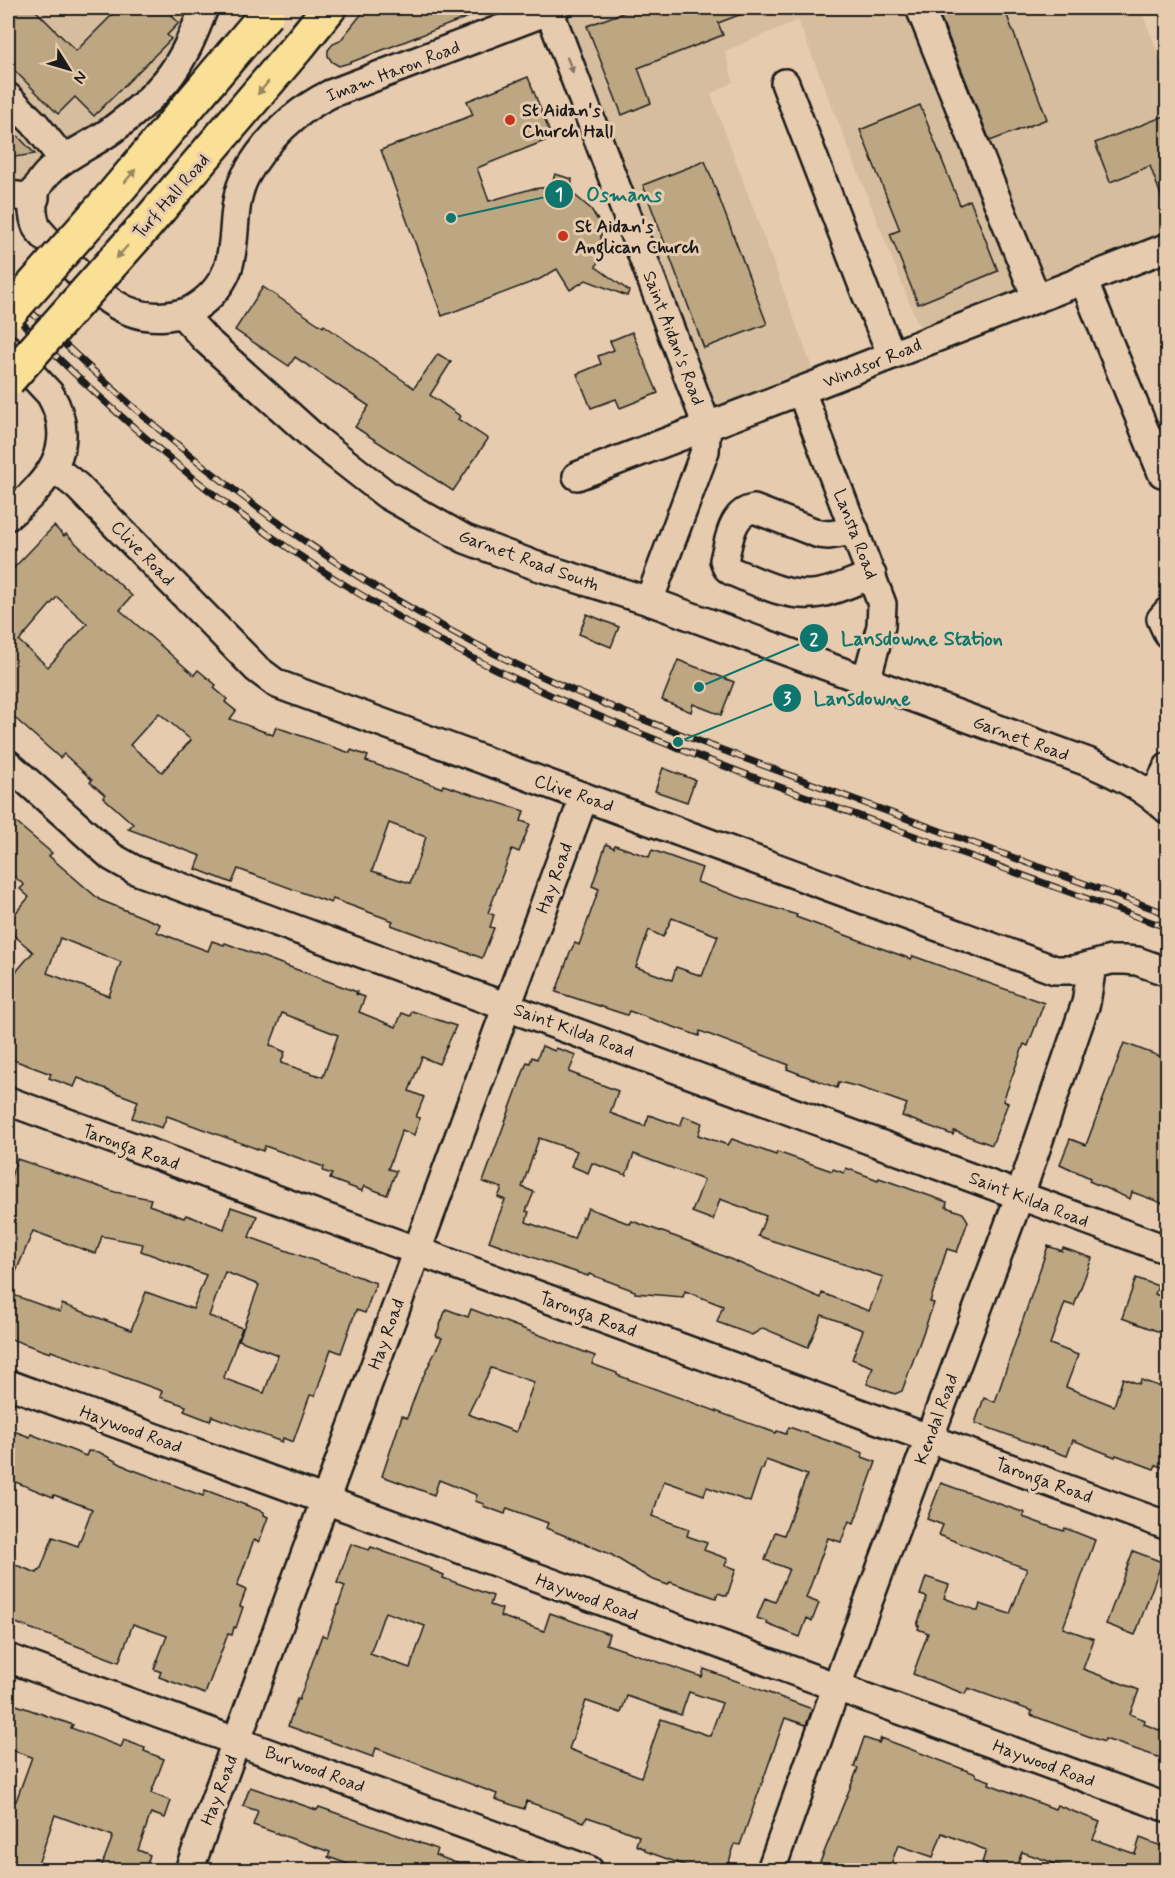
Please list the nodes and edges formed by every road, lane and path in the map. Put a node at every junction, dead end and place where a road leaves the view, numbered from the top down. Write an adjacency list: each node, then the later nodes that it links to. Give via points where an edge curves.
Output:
1 (204, 8): 8 (street, via 192,41 166,80 111,131)
2 (329, 8): 18 (main road, Turf Hall Road, one-way to 18, bridge, via 145,226)
3 (920, 8): 13 (street)
4 (553, 9): 14 (street, Imam Haron Road, via 330,94 285,124 245,177 235,214 232,255 221,283 198,306); 20 (street, Saint Aidan's Road, one-way to 20)
5 (269, 10): 15 (main road, one-way to 5, bridge)
6 (785, 83): 17 (street)
7 (8, 97): 8 (street)
8 (63, 159): 10 (street, via 40,181)
9 (8, 195): 10 (street)
10 (34, 198): 14 (street, Imam Haron Road, via 37,228 101,296 145,316)
11 (1167, 247): 12 (street, Windsor Road)
12 (1083, 279): 13 (street, Windsor Road); 22 (street)
13 (1036, 297): 17 (street, Windsor Road)
14 (182, 314): 27 (street, Garnet Road South, via 318,441 387,495 487,549)
15 (8, 315)
16 (8, 350): 21 (street, via 54,402 61,436)
17 (892, 355): 19 (street, Windsor Road)
18 (8, 380)
19 (801, 391): 20 (street, Windsor Road); 25 (street, Lansta Road)
20 (707, 426): 23 (street, Windsor Road); 27 (street, Saint Aidan's Road, via 705,452)
21 (54, 468): 24 (street, via 42,485); 33 (street, Clive Road, via 77,486 270,680)
22 (1162, 473)
23 (576, 476)
24 (8, 516)
25 (855, 531): 26 (street, Lansta Road); 26 (street, via 819,534 754,509 737,518 723,560 731,571 804,595)
26 (872, 575): 30 (street, Lansta Road, via 882,613)
27 (649, 601): 30 (street, Garnet Road South)
28 (1167, 611): 29 (street, via 1161,619)
29 (1167, 634)
30 (866, 681): 34 (street, Garnet Road, via 1088,762 1125,778)
31 (8, 764): 37 (street, Saint Kilda Road, via 104,850 129,867)
32 (1167, 768): 34 (street)
33 (584, 797): 35 (street, Clive Road, via 1055,970); 37 (street, Hay Road)
34 (1160, 803)
35 (1092, 966): 36 (street, Clive Road, via 1125,960); 39 (street, Kendal Road, via 1086,1003)
36 (1167, 972)
37 (507, 1006): 39 (street, Saint Kilda Road); 41 (street, Hay Road)
38 (8, 1101): 41 (street, Taronga Road)
39 (1020, 1195): 40 (street, Saint Kilda Road); 43 (street, Kendal Road)
40 (1167, 1250)
41 (416, 1251): 43 (street, Taronga Road); 44 (street, Hay Road)
42 (8, 1384): 44 (street, Haywood Road)
43 (929, 1438): 45 (street, Taronga Road); 47 (street, Kendal Road)
44 (327, 1501): 47 (street, Haywood Road); 48 (street, Hay Road)
45 (1167, 1526)
46 (8, 1658): 48 (street, Burwood Road)
47 (836, 1688): 49 (street, Haywood Road); 52 (street, Kendal Road)
48 (238, 1742): 50 (street, Hay Road); 51 (street, Burwood Road)
49 (1167, 1808)
50 (189, 1870)
51 (589, 1870)
52 (771, 1870)

